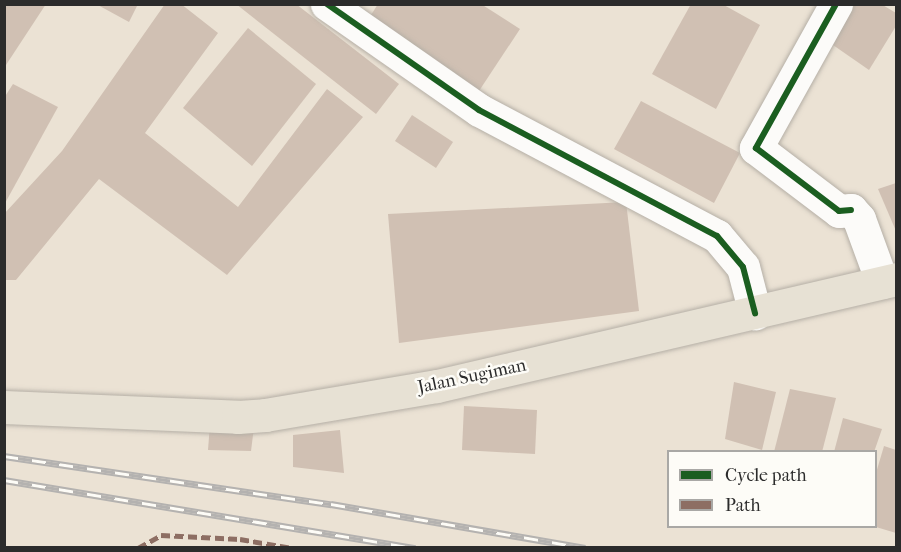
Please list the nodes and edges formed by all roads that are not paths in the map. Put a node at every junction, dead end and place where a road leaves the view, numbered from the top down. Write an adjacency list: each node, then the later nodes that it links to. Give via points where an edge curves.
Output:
1 (327, 4): 4 (street, via 479,110 717,237 743,267)
2 (836, 4): 3 (street, via 756,148 839,211 854,214)
3 (889, 281): 4 (main road, Jalan Sugiman)
4 (755, 313): 7 (main road, Jalan Sugiman, via 438,386 265,415)
5 (4, 389): 7 (main road)
6 (4, 407): 7 (main road, Jalan Sugiman)
7 (41, 408)

